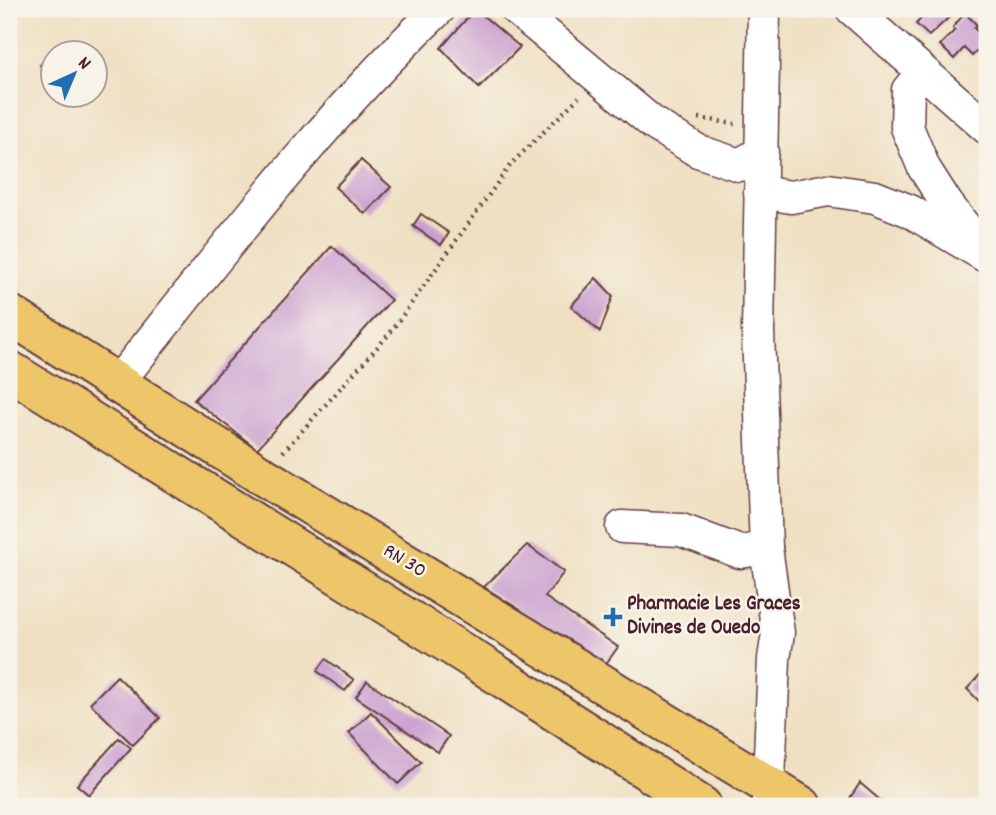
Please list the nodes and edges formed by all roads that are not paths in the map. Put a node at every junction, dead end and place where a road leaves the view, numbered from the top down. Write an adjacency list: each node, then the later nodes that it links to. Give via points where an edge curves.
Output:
1 (439, 9): 12 (street, via 337,114)
2 (516, 9): 7 (street, via 654,124 698,151 738,165)
3 (764, 9): 7 (street)
4 (852, 9): 5 (street)
5 (923, 72): 6 (street); 9 (street, via 908,90 907,127 924,168)
6 (987, 128)
7 (762, 152): 8 (street)
8 (760, 192): 9 (street, via 791,197 828,190 875,197 910,211); 14 (street, via 758,332)
9 (987, 257)
10 (9, 314): 12 (main road, RN 30 / RN 30)
11 (9, 370): 16 (main road)
12 (118, 383): 15 (main road, RN 30 / RN 30)
13 (622, 527): 14 (street, via 681,530 740,552)
14 (766, 548): 15 (street, via 778,634)
15 (769, 796): 17 (main road, RN 30 / RN 30)
16 (702, 806)
17 (802, 806)

